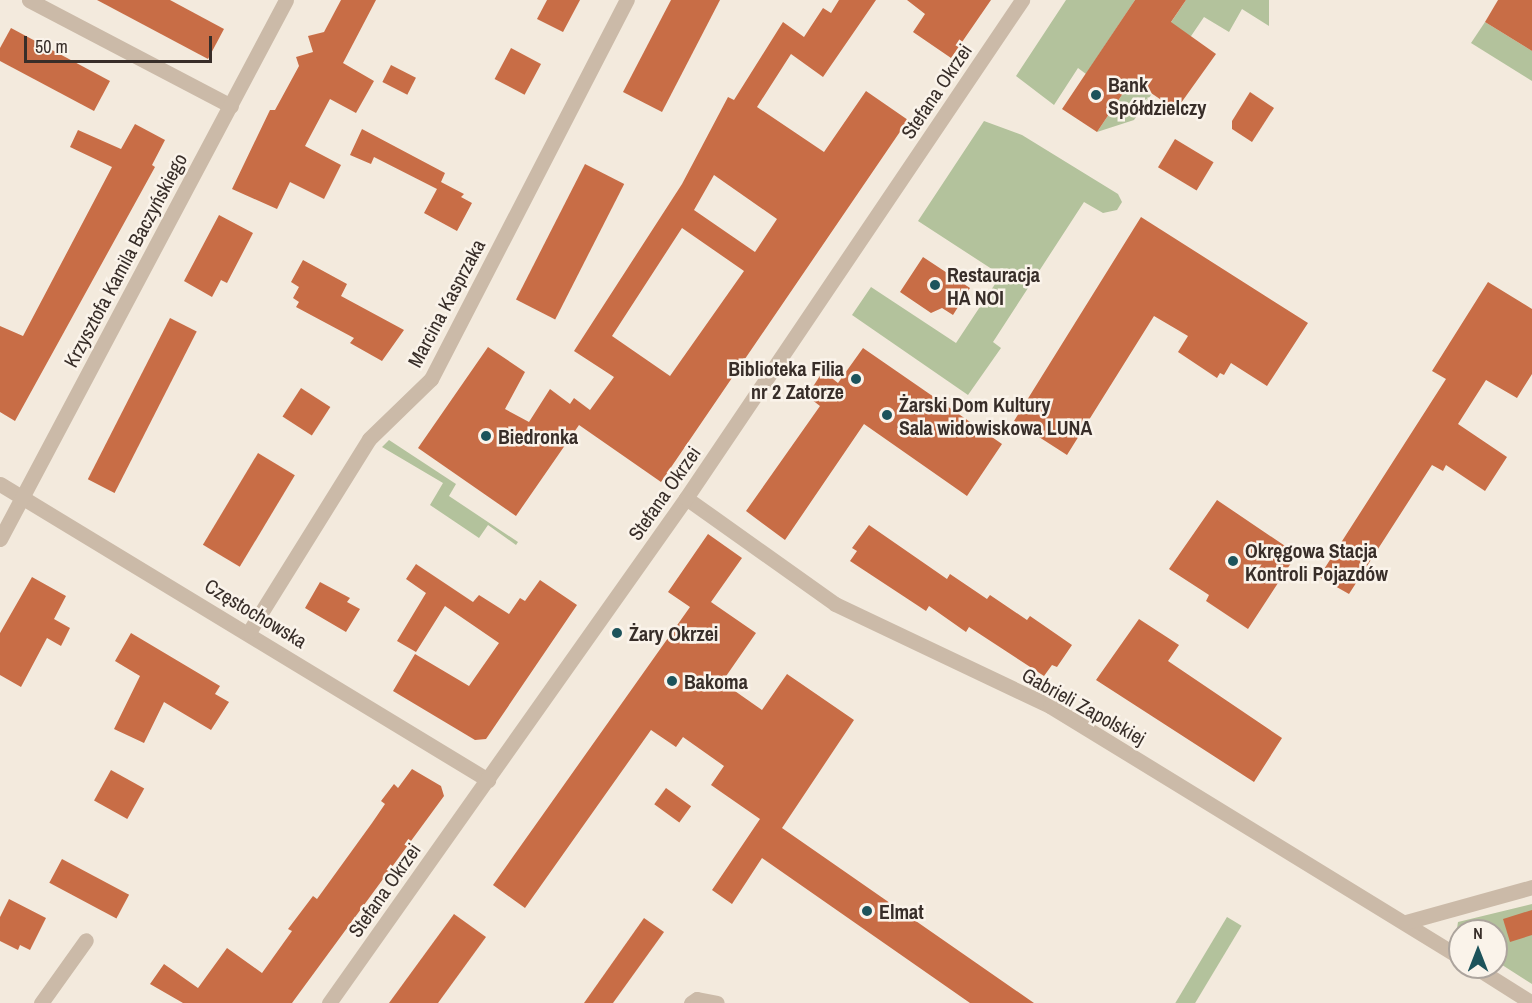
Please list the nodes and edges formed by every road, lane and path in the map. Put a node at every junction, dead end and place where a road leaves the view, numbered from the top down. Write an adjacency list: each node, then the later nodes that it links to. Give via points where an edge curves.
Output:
1 (29, 0): 5 (street)
2 (286, 0): 5 (street, Krzysztofa Kamila Baczyńskiego)
3 (627, 0): 10 (street, Marcina Kasprzaka, via 431,379 369,439)
4 (1022, 0): 8 (street, Stefana Okrzei)
5 (231, 106): 7 (street, Krzysztofa Kamila Baczyńskiego)
6 (0, 484): 7 (street, Częstochowska)
7 (22, 498): 9 (street, Krzysztofa Kamila Baczyńskiego); 10 (street, Częstochowska)
8 (686, 498): 11 (street, Stefana Okrzei); 13 (street, Gabrieli Zapolskiej, via 835,604 1050,706)
9 (0, 539)
10 (249, 632): 11 (street, Częstochowska)
11 (488, 780): 18 (street, Stefana Okrzei)
12 (1532, 887): 13 (street)
13 (1406, 922): 15 (street, Gabrieli Zapolskiej)
14 (86, 940): 17 (street)
15 (1448, 949)
16 (1494, 979): 21 (street)
17 (41, 1003)
18 (329, 1003)
19 (691, 1003): 20 (street, via 704,999)
20 (717, 1003)
21 (1532, 1003)

